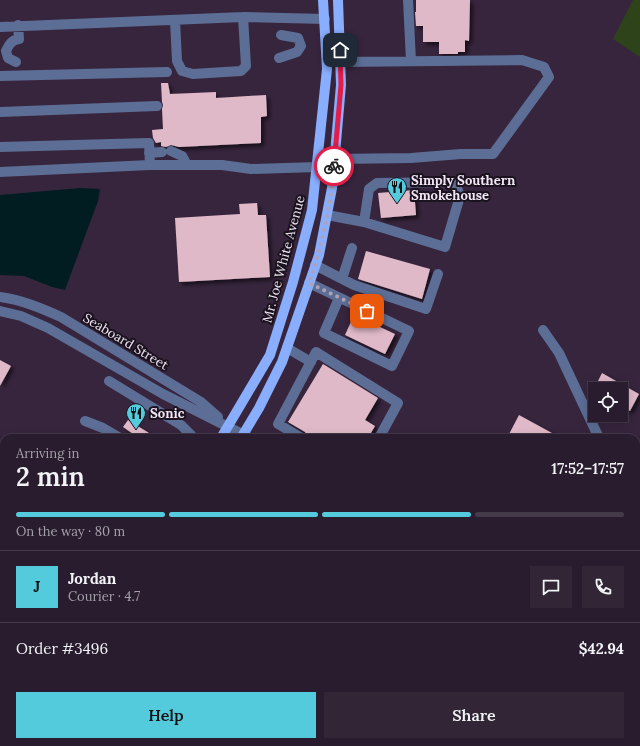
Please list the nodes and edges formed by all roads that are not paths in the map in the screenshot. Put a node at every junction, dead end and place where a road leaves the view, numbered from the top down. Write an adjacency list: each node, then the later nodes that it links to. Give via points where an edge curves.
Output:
1 (323, 0): 5 (main road, Mr. Joe White Avenue)
2 (338, 0): 13 (main road)
3 (408, 0): 11 (street)
4 (243, 17): 5 (street); 6 (street); 6 (street, via 246,66 241,70 192,74 182,71 177,61)
5 (324, 19): 23 (main road, Mr. Joe White Avenue, via 327,69)
6 (175, 20): 7 (street)
7 (18, 25): 8 (street); 12 (street, via 20,39 15,39 9,44 6,51 8,58)
8 (0, 27)
9 (281, 35): 10 (street, via 298,38 301,46 297,52)
10 (279, 58)
11 (411, 61): 13 (street); 20 (street, via 522,60 544,67 549,77 493,154)
12 (16, 62)
13 (340, 62): 20 (main road, via 341,85)
14 (167, 72): 15 (street)
15 (0, 76)
16 (157, 106): 17 (street)
17 (0, 112)
18 (0, 147): 19 (street, via 149,143)
19 (150, 153): 21 (street); 22 (street, via 166,151 182,156)
20 (335, 159): 25 (main road)
21 (150, 165): 22 (street); 24 (street)
22 (188, 165): 23 (street, via 222,165 251,169)
23 (317, 167): 42 (main road, Mr. Joe White Avenue, via 312,210 270,355)
24 (0, 172)
25 (327, 215): 26 (street); 28 (main road)
26 (364, 222): 26 (street, via 444,247 460,196 458,188 451,182 377,183 369,189)
27 (352, 248): 30 (street)
28 (315, 265): 30 (street); 31 (main road)
29 (438, 274): 30 (street, via 426,310)
30 (342, 279)
31 (309, 283): 33 (street); 36 (main road)
32 (0, 297): 42 (street, Seaboard Street, via 15,299 61,317 201,402)
33 (340, 298): 33 (street, via 409,331 392,366 324,333)
34 (0, 311): 39 (street, Seaboard Street, via 21,316 48,328)
35 (543, 330): 50 (street, via 559,353)
36 (287, 348): 37 (street); 47 (main road)
37 (311, 362): 48 (street, via 278,424); 49 (street, via 316,352 398,403)
38 (109, 381): 40 (street)
39 (163, 394): 40 (street, via 163,398); 42 (street, Seaboard Street)
40 (154, 409): 44 (street, via 181,425)
41 (85, 420): 43 (street)
42 (228, 426): 45 (main road, Mr. Joe White Avenue); 46 (street, Seaboard Street)
43 (113, 434)
44 (190, 434)
45 (223, 434)
46 (240, 434)
47 (246, 434)
48 (295, 434)
49 (381, 434)
50 (597, 434)

